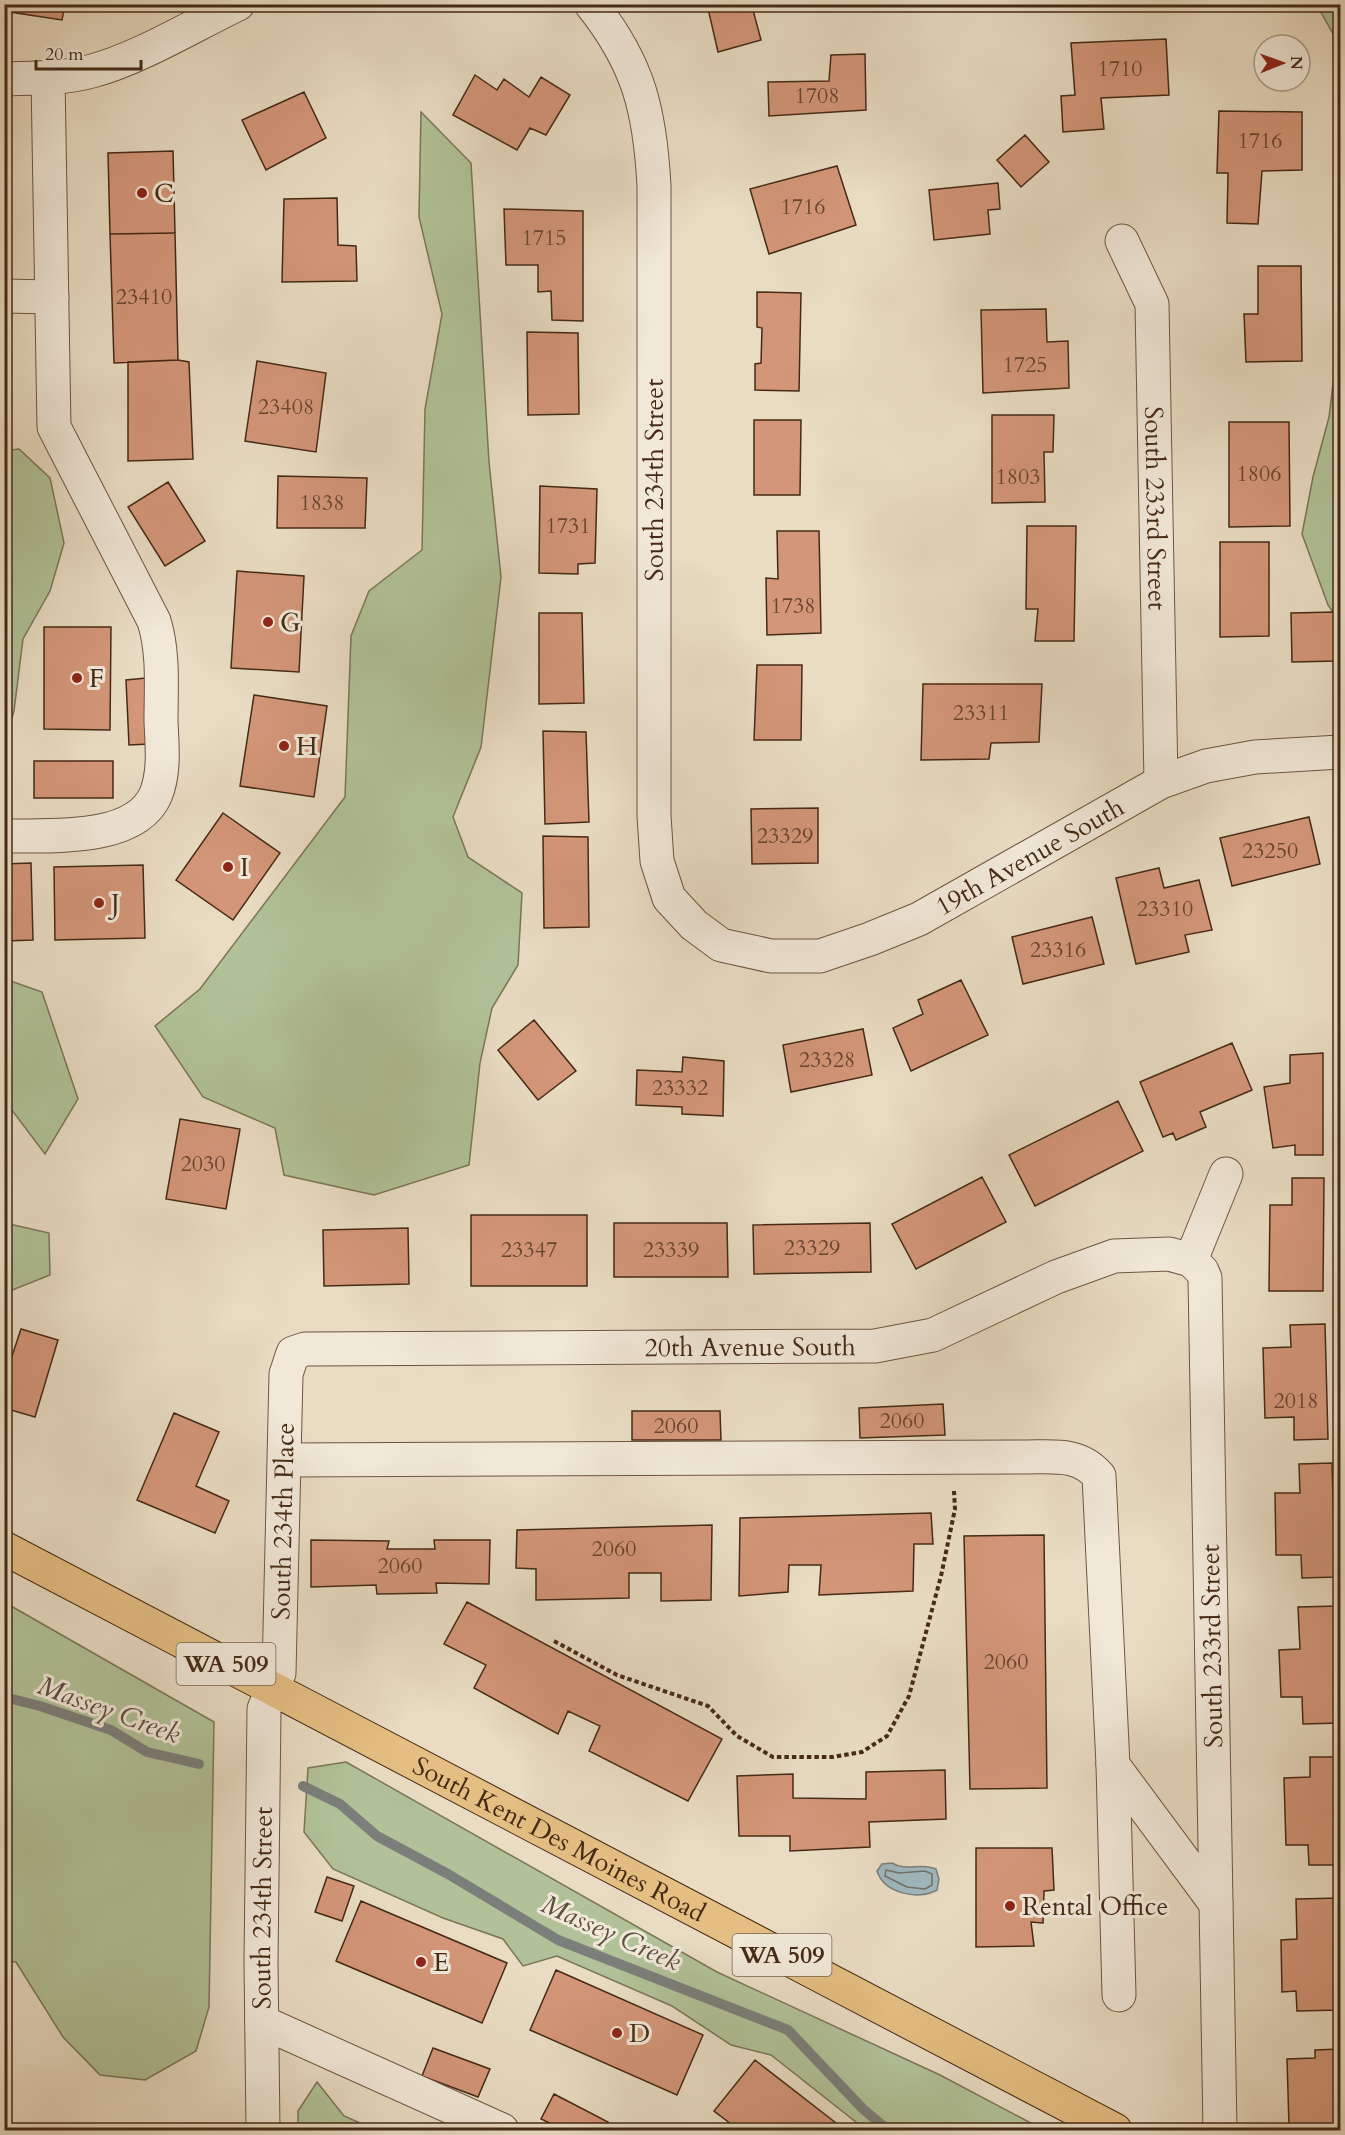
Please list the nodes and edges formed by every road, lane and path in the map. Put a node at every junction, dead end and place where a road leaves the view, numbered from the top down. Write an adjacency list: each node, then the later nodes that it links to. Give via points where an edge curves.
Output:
1 (238, 4): 3 (street)
2 (591, 4): 12 (street, South 234th Street, via 634,73 650,123 657,861 669,898 694,926)
3 (185, 16): 4 (street, via 155,45 92,71)
4 (48, 78): 5 (street); 8 (street)
5 (4, 79)
6 (1122, 241): 10 (street, South 233rd Street, via 1152,304)
7 (4, 296): 8 (street)
8 (52, 297): 11 (street, via 54,427 154,621 160,648 162,766 154,798 139,815 125,823 84,833)
9 (1341, 752): 10 (street, 19th Avenue South, via 1256,757 1206,766)
10 (1161, 782): 12 (street, 19th Avenue South, via 919,919 870,939 820,956 771,956)
11 (4, 836)
12 (721, 945)
13 (1226, 1174): 14 (street)
14 (1191, 1260): 15 (street, 20th Avenue South, via 1169,1254 1114,1256 1056,1277 933,1335 874,1346 317,1349); 22 (street, South 233rd Street, via 1205,1278)
15 (293, 1353): 17 (street, South 234th Place, via 286,1374)
16 (952, 1457): 17 (street); 19 (path, via 955,1509 909,1696 887,1736 862,1752 832,1757 773,1757 737,1736 708,1706 617,1675); 21 (street, via 1069,1457 1088,1463 1099,1476)
17 (286, 1460): 20 (street, South 234th Place, via 279,1673)
18 (4, 1548): 20 (main road, South Kent Des Moines Road / WA 509)
19 (554, 1641)
20 (273, 1688): 24 (street, South 234th Street, via 264,1709); 27 (main road, South Kent Des Moines Road / WA 509)
21 (1113, 1765): 22 (street); 23 (street)
22 (1216, 1904): 28 (street, South 233rd Street)
23 (1119, 1995)
24 (262, 2022): 25 (street, South 234th Street); 26 (street)
25 (263, 2130)
26 (502, 2130)
27 (1115, 2130)
28 (1220, 2130)

